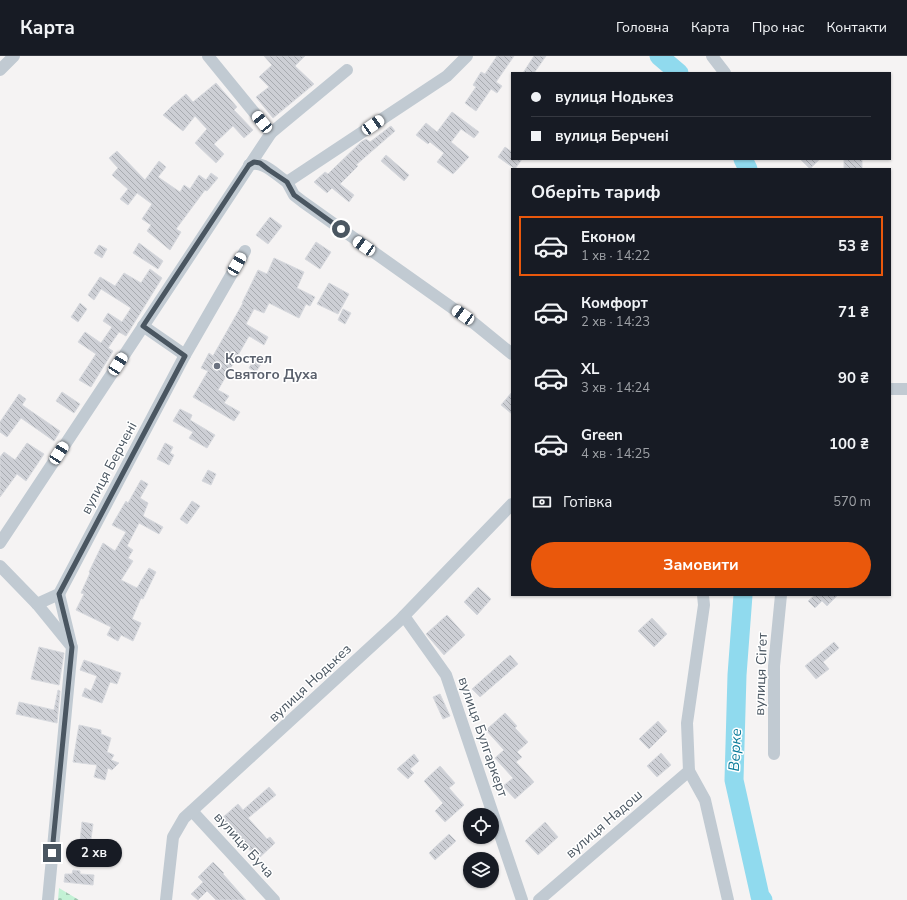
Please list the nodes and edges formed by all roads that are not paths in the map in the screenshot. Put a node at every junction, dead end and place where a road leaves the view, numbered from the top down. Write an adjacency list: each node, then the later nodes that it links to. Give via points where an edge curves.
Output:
1 (14, 56): 5 (street)
2 (208, 56): 8 (street)
3 (467, 56): 10 (street, via 447,76)
4 (712, 56): 7 (street)
5 (0, 70)
6 (348, 70): 8 (street)
7 (724, 72)
8 (271, 133): 9 (street)
9 (249, 165): 10 (street, via 254,162 260,163); 12 (street)
10 (287, 182): 13 (street, via 294,195 303,202 475,324)
11 (245, 251): 14 (street, вулиця Берчені)
12 (143, 326): 14 (street); 18 (street)
13 (511, 353)
14 (185, 356): 20 (street, вулиця Берчені)
15 (891, 389): 16 (street)
16 (907, 389)
17 (511, 505): 24 (street, вулиця Нодькез)
18 (0, 542)
19 (0, 566): 23 (street)
20 (59, 594): 23 (street); 25 (street)
21 (703, 596): 27 (street, via 704,605 687,723)
22 (781, 596): 26 (street, вулиця Сіґет, via 774,666)
23 (37, 604): 25 (street)
24 (404, 616): 28 (street, вулиця Нодькез); 32 (street, вулиця Булгаркерт, via 446,675)
25 (72, 647): 29 (street)
26 (774, 754)
27 (689, 771): 33 (street, вулиця Надош); 34 (street, via 705,800)
28 (192, 810): 30 (street, вулиця Нодькез, via 173,837); 31 (street, вулиця Буча)
29 (48, 900)
30 (166, 900)
31 (274, 900)
32 (522, 900)
33 (538, 900)
34 (728, 900)

